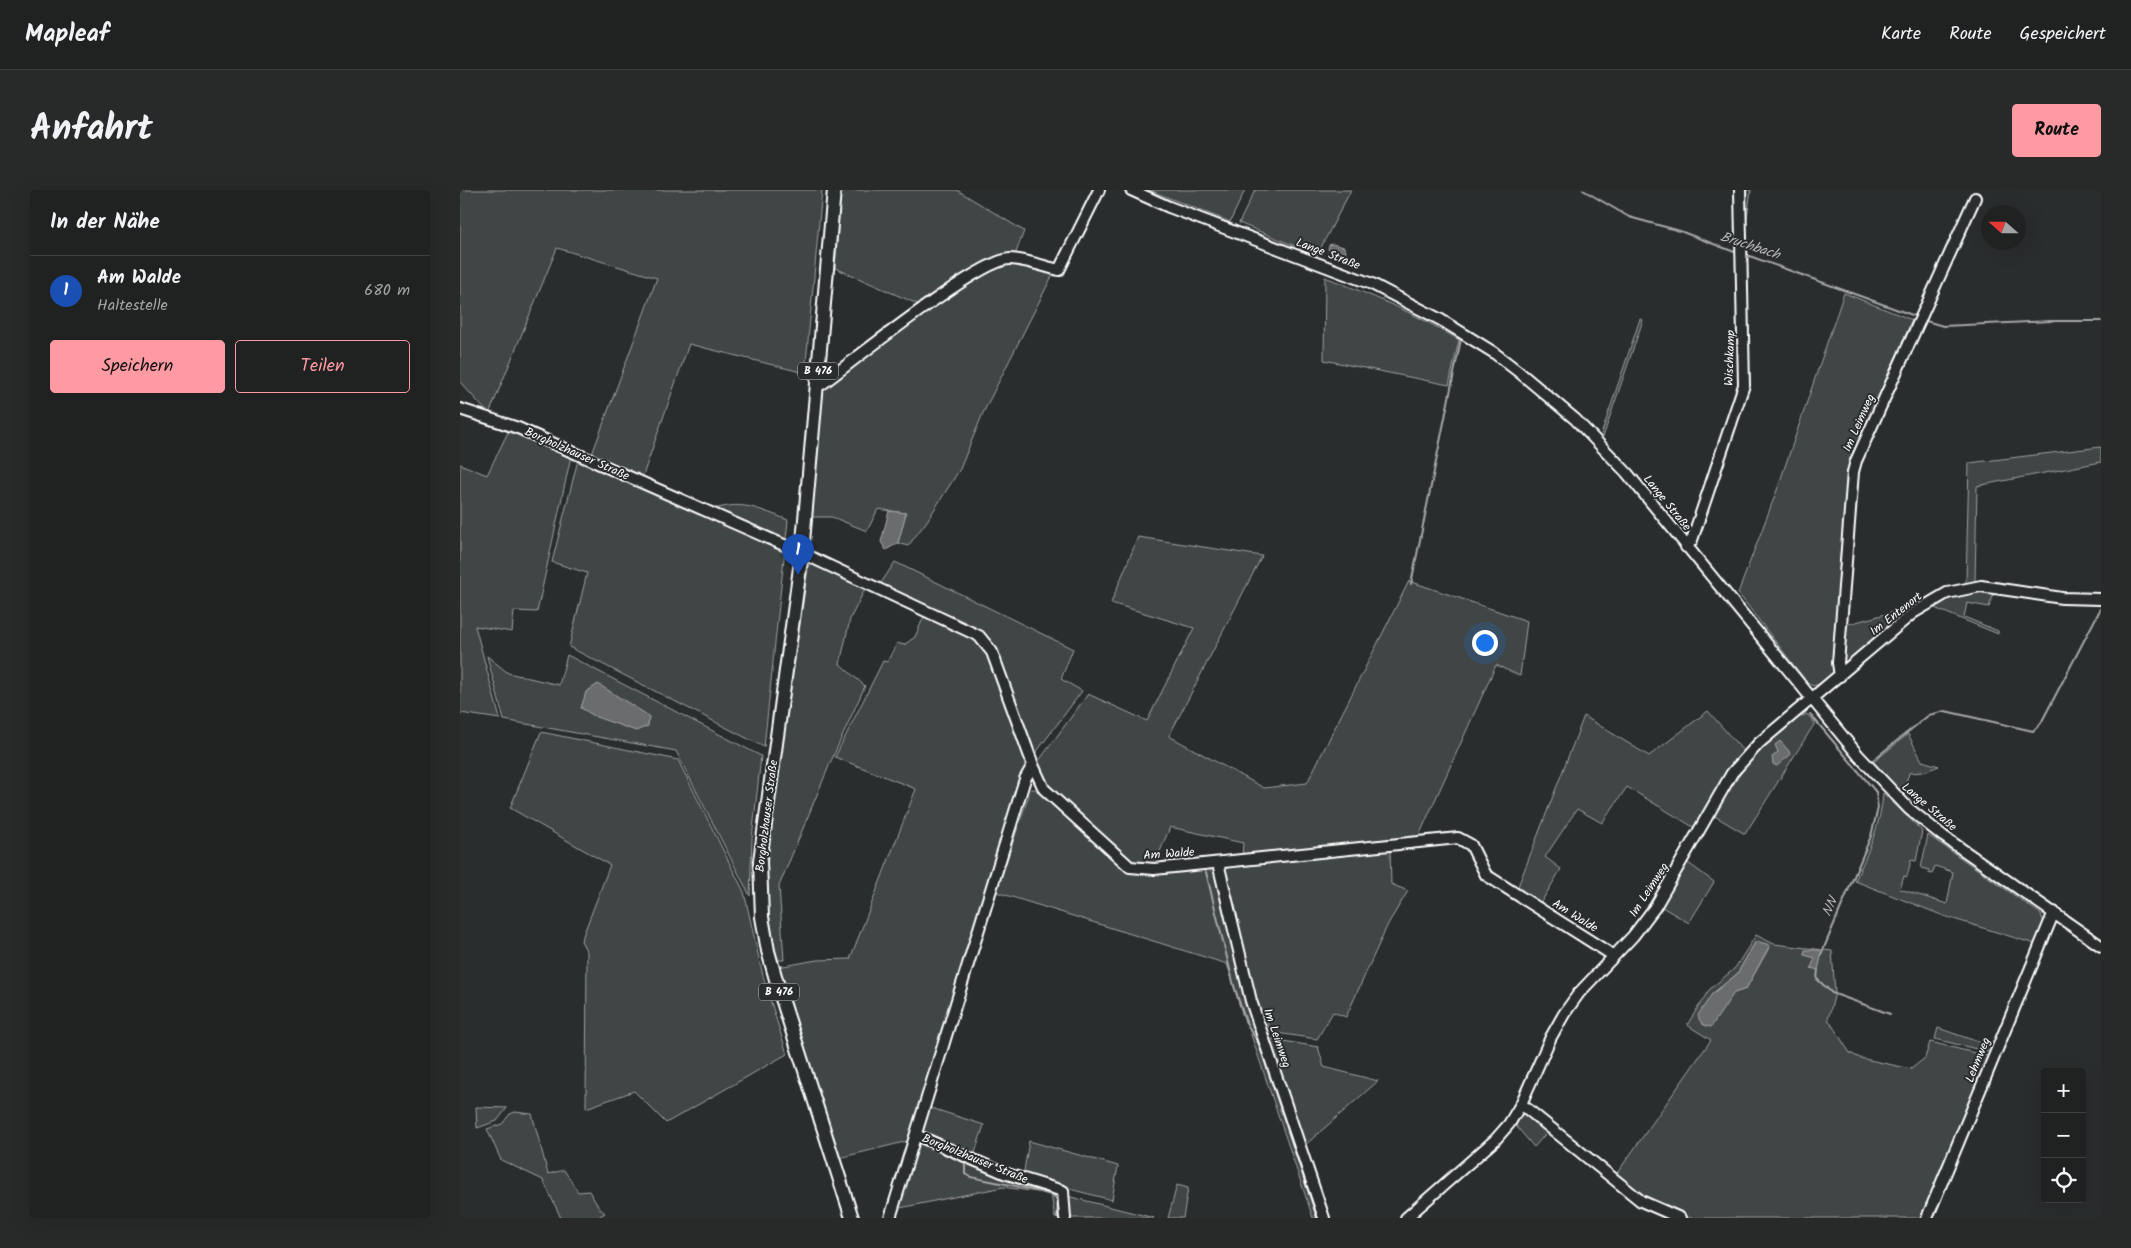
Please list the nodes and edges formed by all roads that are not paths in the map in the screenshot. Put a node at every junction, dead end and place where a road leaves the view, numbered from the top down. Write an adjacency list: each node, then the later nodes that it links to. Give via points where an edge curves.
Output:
1 (834, 190): 6 (main road, Borgholzhauser Straße / B 476)
2 (1099, 190): 6 (street, via 1059,270 1010,259 988,266 942,295 822,384)
3 (1131, 190): 8 (street, Lange Straße, via 1372,284 1493,352 1544,392 1595,439)
4 (1740, 190): 8 (street, Wischkamp, via 1744,385 1694,536)
5 (1975, 198): 11 (street, Im Leimweg, via 1856,460 1838,663)
6 (817, 384): 9 (main road, Borgholzhauser Straße / B 476)
7 (460, 409): 9 (street, Borgholzhauser Straße, via 518,428)
8 (1686, 546): 12 (street, Lange Straße)
9 (802, 553): 13 (street, Am Walde, via 979,636 992,652); 20 (main road, Borgholzhauser Straße / B 476, via 762,844 762,917 776,982)
10 (2101, 599): 11 (street, Im Entenort, via 2062,598 1981,586 1958,590 1936,598 1913,613)
11 (1840, 676): 12 (street, Im Entenort)
12 (1812, 699): 15 (street, Lange Straße, via 1880,780 1909,809 1942,836); 17 (street, Im Leimweg, via 1759,743 1732,773 1655,907)
13 (1033, 765): 14 (street, Am Walde, via 1044,789 1130,867 1154,869); 19 (street, Borgholzhauser Straße, via 1025,779)
14 (1218, 863): 17 (street, Am Walde, via 1458,838 1471,845 1486,875); 23 (street, Im Leimweg, via 1251,1001)
15 (2054, 912): 16 (street, Lange Straße); 26 (street, Lehmweg)
16 (2101, 946)
17 (1614, 956): 18 (street, Im Leimweg, via 1564,1014)
18 (1521, 1104): 24 (street, Im Leimweg, via 1495,1140); 25 (street, via 1641,1201)
19 (916, 1135): 21 (street, Borgholzhauser Straße); 22 (street, Borgholzhauser Straße, via 1004,1173 1062,1191)
20 (852, 1218)
21 (890, 1218)
22 (1065, 1218)
23 (1324, 1218)
24 (1406, 1218)
25 (1680, 1218)
26 (1927, 1218)

